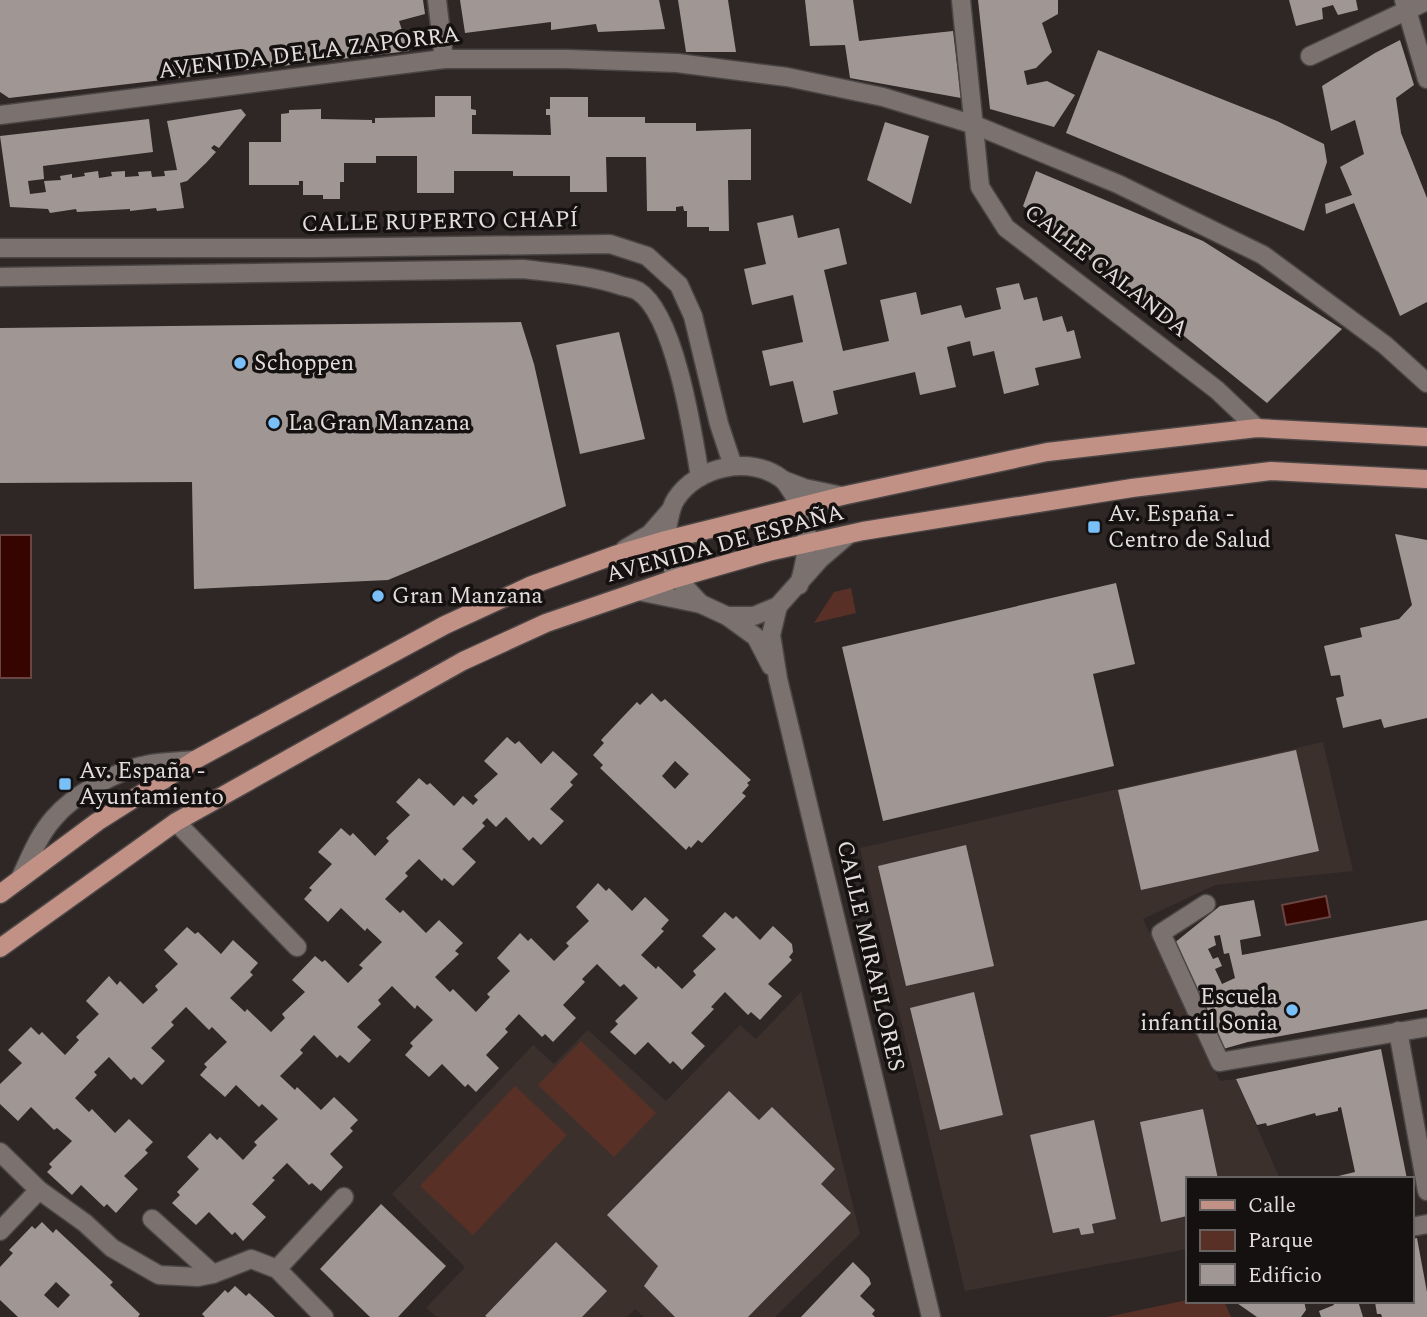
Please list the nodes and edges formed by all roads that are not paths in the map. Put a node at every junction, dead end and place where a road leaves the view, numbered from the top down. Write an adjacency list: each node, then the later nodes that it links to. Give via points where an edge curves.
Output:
1 (437, 0): 6 (street)
2 (961, 0): 9 (street, CALLE CALANDA)
3 (1427, 1): 4 (street)
4 (1406, 5): 5 (street); 7 (street)
5 (1310, 56)
6 (444, 59): 8 (street, AVENIDA DE LA ZAPORRA); 9 (street, AVENIDA DE LA ZAPORRA, via 677,63 787,77 883,97)
7 (1427, 79)
8 (0, 115)
9 (975, 125): 12 (street, AVENIDA DE LA ZAPORRA, via 1118,184 1263,255 1385,345); 13 (street, CALLE CALANDA, via 980,187 1006,228 1196,373)
10 (0, 248): 15 (street, CALLE RUPERTO CHAPÍ, via 610,244 647,256 679,285 692,316)
11 (0, 277): 16 (street, CALLE RUPERTO CHAPÍ, via 522,269 595,276 639,291 660,318)
12 (1427, 383)
13 (1257, 428): 14 (main road, AVENIDA DE ESPAÑA); 19 (main road, AVENIDA DE ESPAÑA, via 1047,452)
14 (1427, 437)
15 (733, 466): 16 (street); 18 (street, via 759,468)
16 (700, 477): 21 (street, via 676,498)
17 (1427, 478): 22 (main road, AVENIDA DE ESPAÑA, via 1271,471 1090,494)
18 (783, 480): 19 (street); 20 (street)
19 (842, 496): 20 (main road, AVENIDA DE ESPAÑA)
20 (801, 506): 23 (main road, AVENIDA DE ESPAÑA); 24 (street)
21 (670, 511): 23 (street); 25 (street, via 650,534)
22 (848, 535): 24 (main road, AVENIDA DE ESPAÑA); 27 (street)
23 (666, 540): 25 (main road, AVENIDA DE ESPAÑA); 26 (street, via 671,570)
24 (808, 544): 26 (main road, AVENIDA DE ESPAÑA); 27 (street)
25 (615, 555): 33 (main road, AVENIDA DE ESPAÑA, via 445,625)
26 (677, 578): 28 (main road, AVENIDA DE ESPAÑA); 29 (street)
27 (799, 584): 30 (street)
28 (638, 591): 29 (street); 34 (main road, AVENIDA DE ESPAÑA, via 545,624 463,662)
29 (701, 604): 31 (street)
30 (778, 606): 31 (street, via 754,616); 32 (street, CALLE MIRAFLORES, via 771,635)
31 (727, 616): 32 (street, via 756,637)
32 (778, 679): 51 (street, CALLE MIRAFLORES)
33 (195, 760): 35 (main road, AVENIDA DE ESPAÑA, via 97,822); 35 (street, via 145,765 107,779 74,800 37,841)
34 (176, 822): 38 (street); 39 (main road, AVENIDA DE ESPAÑA)
35 (20, 879): 36 (main road, AVENIDA DE ESPAÑA)
36 (0, 894)
37 (1206, 904): 41 (street, via 1161,933 1220,1062)
38 (297, 947)
39 (0, 948)
40 (1427, 1027): 41 (street)
41 (1398, 1031): 44 (street)
42 (0, 1152): 43 (street)
43 (39, 1189): 47 (street); 49 (street, via 112,1248 159,1275)
44 (1427, 1191)
45 (344, 1197): 48 (street)
46 (152, 1219): 49 (street)
47 (0, 1231)
48 (277, 1269): 49 (street, via 251,1259); 50 (street)
49 (214, 1274)
50 (324, 1317)
51 (931, 1317)

